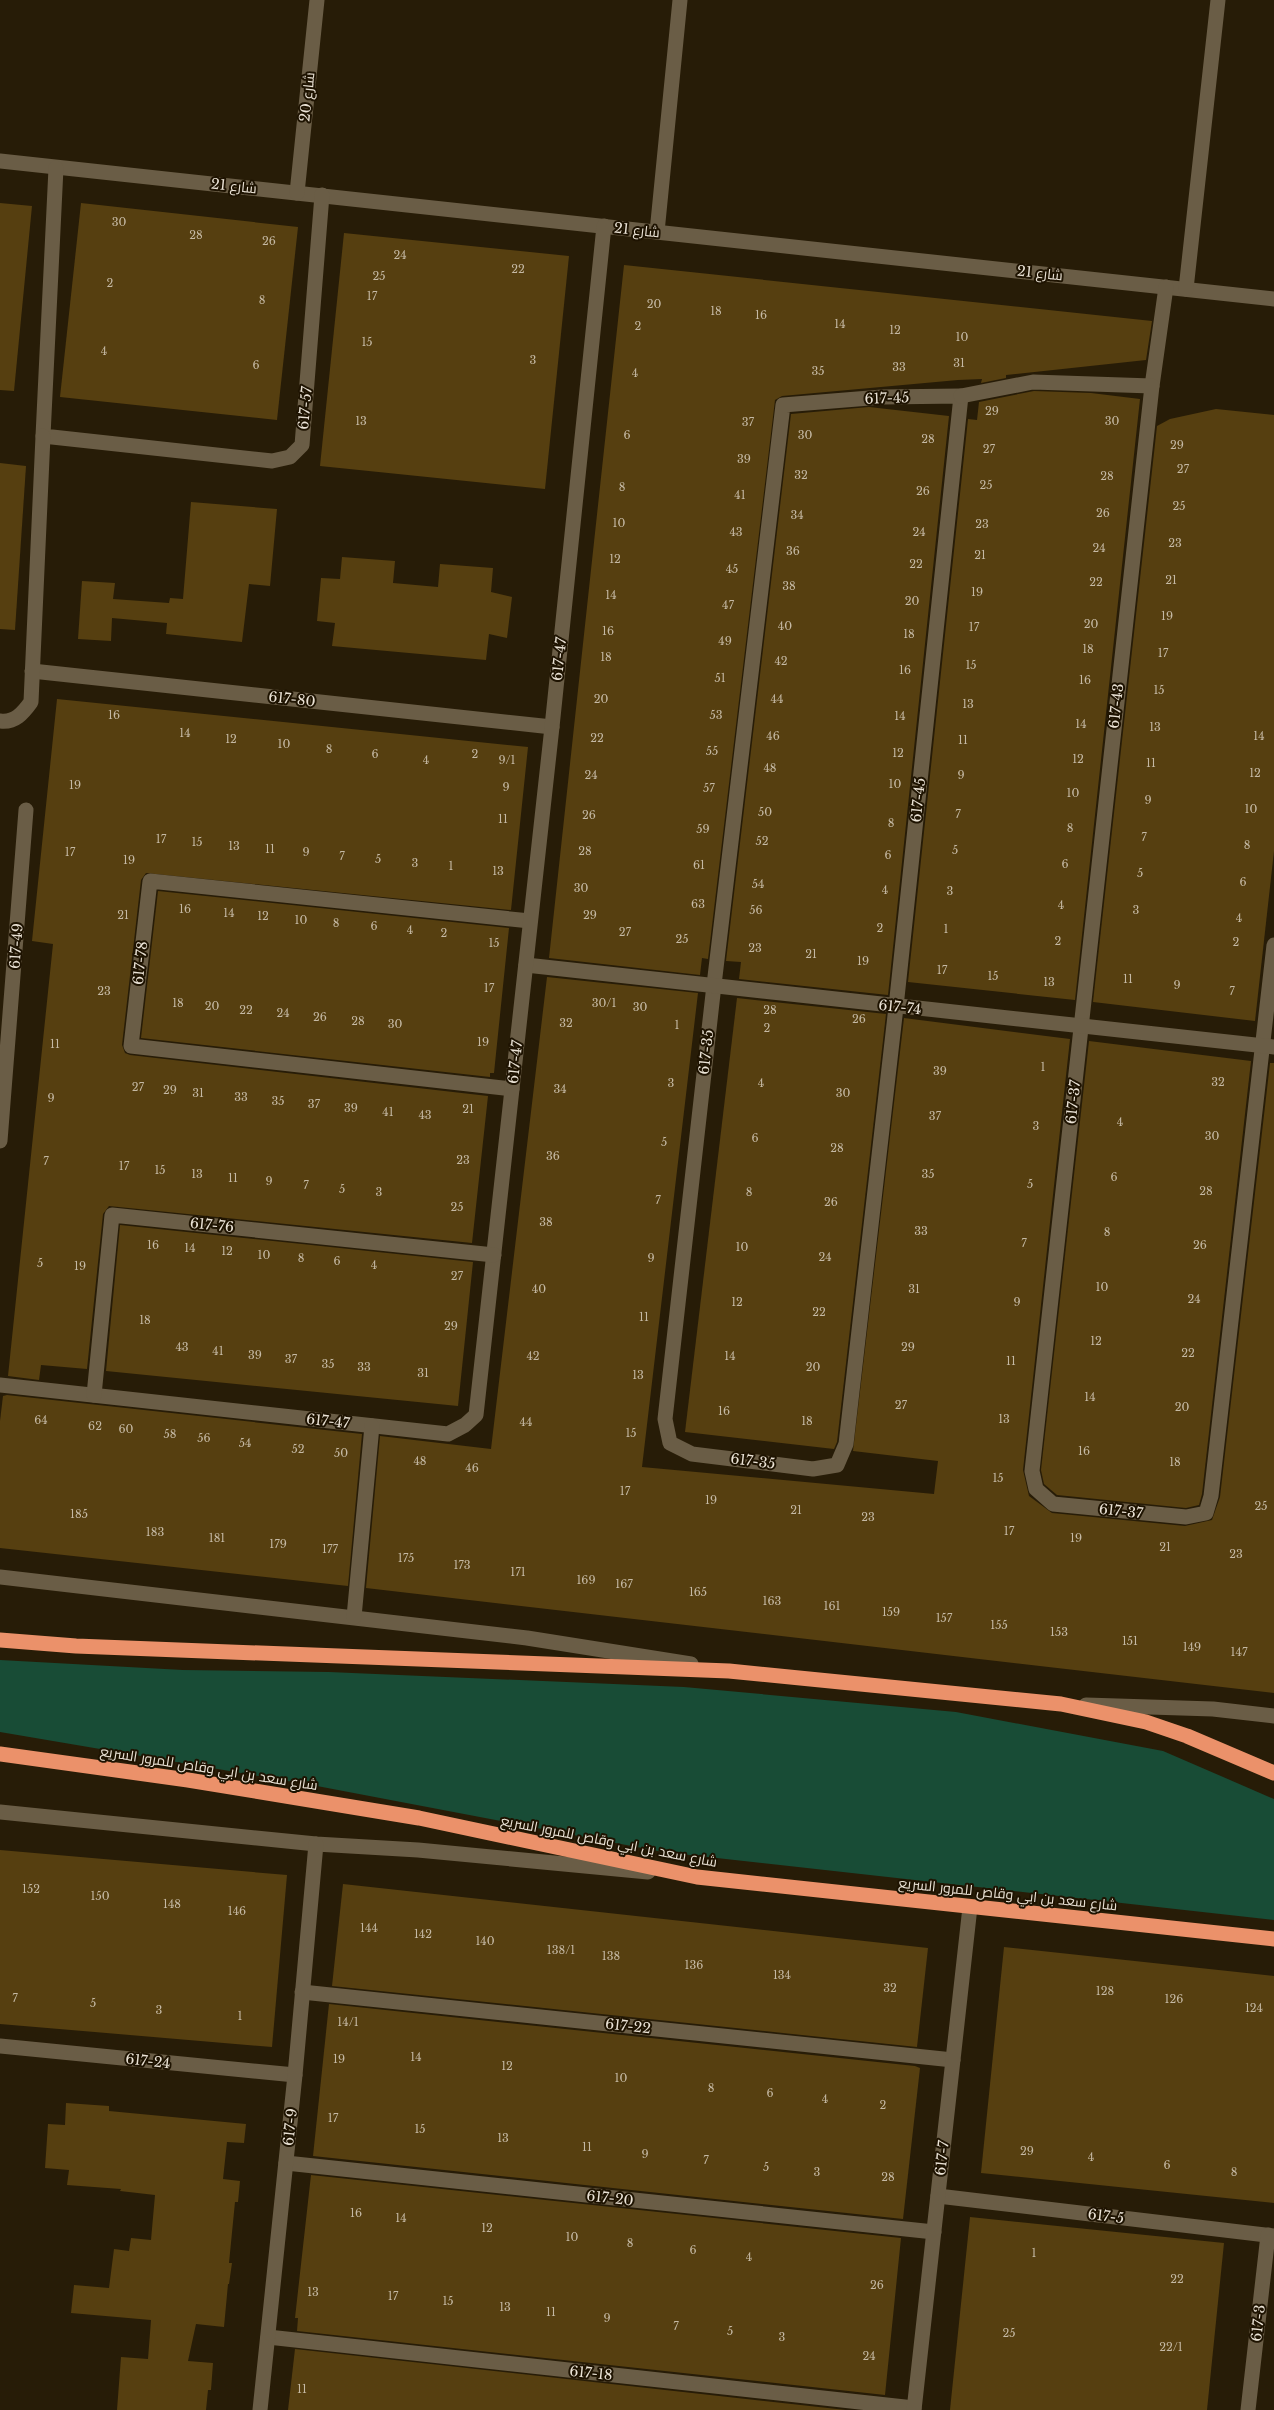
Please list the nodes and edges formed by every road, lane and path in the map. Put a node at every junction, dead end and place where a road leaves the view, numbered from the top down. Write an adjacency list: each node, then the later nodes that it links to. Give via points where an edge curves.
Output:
1 (317, 0): 6 (street, شارع 20)
2 (680, 0): 9 (street)
3 (1218, 0): 11 (street)
4 (0, 161): 5 (street, شارع 21)
5 (56, 168): 6 (street, شارع 21); 15 (street)
6 (297, 193): 7 (street, شارع 21)
7 (322, 195): 8 (street, شارع 21); 15 (street, 617-57, via 302,445 290,457 272,461)
8 (604, 226): 9 (street, شارع 21); 18 (street, 617-47)
9 (658, 232): 10 (street, شارع 21)
10 (1166, 287): 11 (street, شارع 21); 13 (street, 617-43)
11 (1186, 289): 12 (street, شارع 21)
12 (1274, 299)
13 (1152, 386): 14 (street, via 1033,382); 25 (street, 617-43)
14 (961, 396): 23 (street, 617-45, via 882,397 783,405); 24 (street, 617-45)
15 (43, 436): 16 (street)
16 (32, 671): 17 (street, via 31,702 22,714 8,722); 18 (street, 617-80)
17 (0, 721)
18 (552, 727): 20 (street, 617-47)
19 (26, 810): 28 (street, 617-49)
20 (530, 921): 22 (street, 617-47); 27 (street, 617-78, via 150,881 140,965 132,1046)
21 (1274, 945): 26 (street)
22 (526, 964): 23 (street, 617-74); 27 (street, 617-47)
23 (714, 985): 24 (street, 617-74); 24 (street, 617-35, via 665,1419 670,1443 692,1454 813,1469 836,1465 846,1444)
24 (896, 1007): 25 (street, 617-74)
25 (1081, 1026): 26 (street, 617-74); 26 (street, 617-37, via 1032,1471 1036,1489 1053,1504 1186,1517 1206,1512 1211,1496)
26 (1268, 1046)
27 (512, 1089): 29 (street, 617-47)
28 (0, 1141)
29 (494, 1255): 31 (street, 617-76, via 112,1215); 32 (street, 617-47, via 476,1415 465,1426 448,1434)
30 (0, 1385): 31 (street, 617-47)
31 (94, 1395): 32 (street, 617-47)
32 (372, 1426): 34 (street)
33 (0, 1577): 34 (street)
34 (354, 1617): 36 (street, via 526,1638)
35 (0, 1640): 36 (highway, via 76,1646)
36 (729, 1671): 37 (highway)
37 (1061, 1704): 38 (street, via 1213,1708); 40 (highway, via 1154,1725)
38 (1274, 1716)
39 (0, 1754): 43 (highway, شارع سعد بن ابي وقاص للمرور السريع, via 188,1780 419,1818)
40 (1274, 1773)
41 (0, 1812): 42 (street)
42 (316, 1844): 43 (street, via 418,1850); 46 (street, 617-9)
43 (697, 1877): 44 (highway, شارع سعد بن ابي وقاص للمرور السريع)
44 (970, 1907): 45 (highway, شارع سعد بن ابي وقاص للمرور السريع); 48 (street, 617-7)
45 (1274, 1939)
46 (302, 1992): 48 (street, 617-22); 49 (street, 617-9)
47 (0, 2046): 49 (street, 617-24)
48 (953, 2060): 51 (street, 617-7)
49 (296, 2075): 50 (street, 617-9)
50 (286, 2163): 52 (street, 617-20); 54 (street, 617-9)
51 (938, 2196): 52 (street, 617-7); 53 (street, 617-5)
52 (934, 2232): 55 (street, 617-7)
53 (1271, 2235): 57 (street, 617-3)
54 (268, 2337): 55 (street, 617-18); 56 (street, 617-9)
55 (914, 2409)
56 (260, 2410)
57 (1248, 2410)

